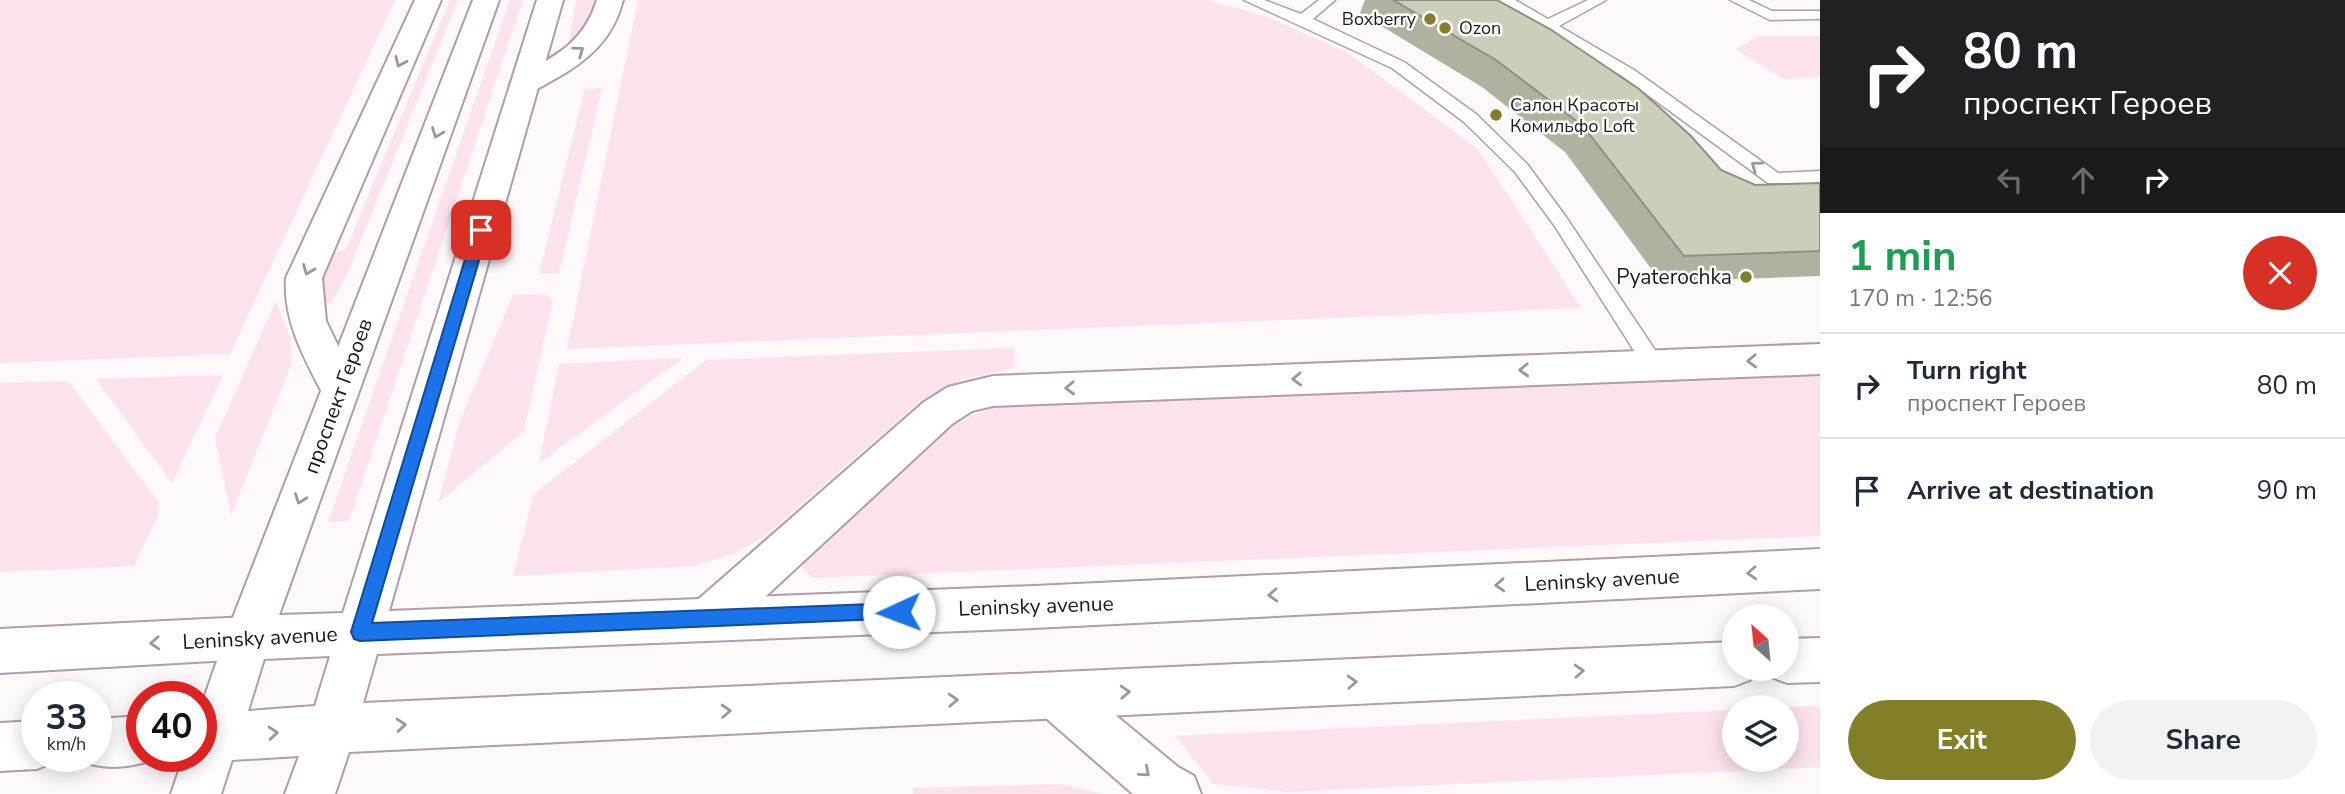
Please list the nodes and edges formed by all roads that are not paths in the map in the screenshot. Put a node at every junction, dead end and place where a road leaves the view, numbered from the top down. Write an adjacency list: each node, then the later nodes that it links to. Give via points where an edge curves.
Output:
1 (428, 0): 17 (street, one-way to 17, via 304,278 301,296 306,318)
2 (486, 0): 17 (street, проспект Героев, one-way to 17)
3 (551, 0): 13 (street)
4 (610, 0): 13 (street, one-way to 4, via 578,53 597,36)
5 (1251, 0): 11 (lane)
6 (1328, 0): 11 (lane)
7 (1505, 0): 12 (lane)
8 (1599, 0): 12 (lane)
9 (1737, 0): 10 (lane, via 1770,16)
10 (1820, 15)
11 (1303, 20): 16 (lane, via 1398,65 1470,118 1521,168)
12 (1551, 24): 14 (lane, one-way to 12, via 1774,179)
13 (525, 84): 20 (street)
14 (1820, 177)
15 (1820, 359): 16 (street, one-way to 16)
16 (1654, 365): 19 (street, one-way to 19, via 993,391 962,398 938,413)
17 (340, 389): 21 (street, проспект Героев, one-way to 21)
18 (1820, 569): 19 (street, Leninsky avenue, one-way to 19)
19 (709, 619): 20 (street, Leninsky avenue)
20 (360, 632): 21 (street, Leninsky avenue); 28 (street)
21 (248, 638): 22 (street, Leninsky avenue, one-way to 22); 27 (street, проспект Героев)
22 (0, 651)
23 (1820, 660): 24 (street)
24 (1799, 661)
25 (1722, 665): 26 (street, one-way to 25)
26 (1056, 696): 28 (street, one-way to 26); 35 (street, one-way to 35)
27 (217, 714)
28 (332, 730): 29 (street, one-way to 28); 34 (street)
29 (217, 737)
30 (21, 746): 31 (street)
31 (0, 747)
32 (201, 772): 33 (street, проспект Героев)
33 (197, 794)
34 (310, 794)
35 (1176, 794)

